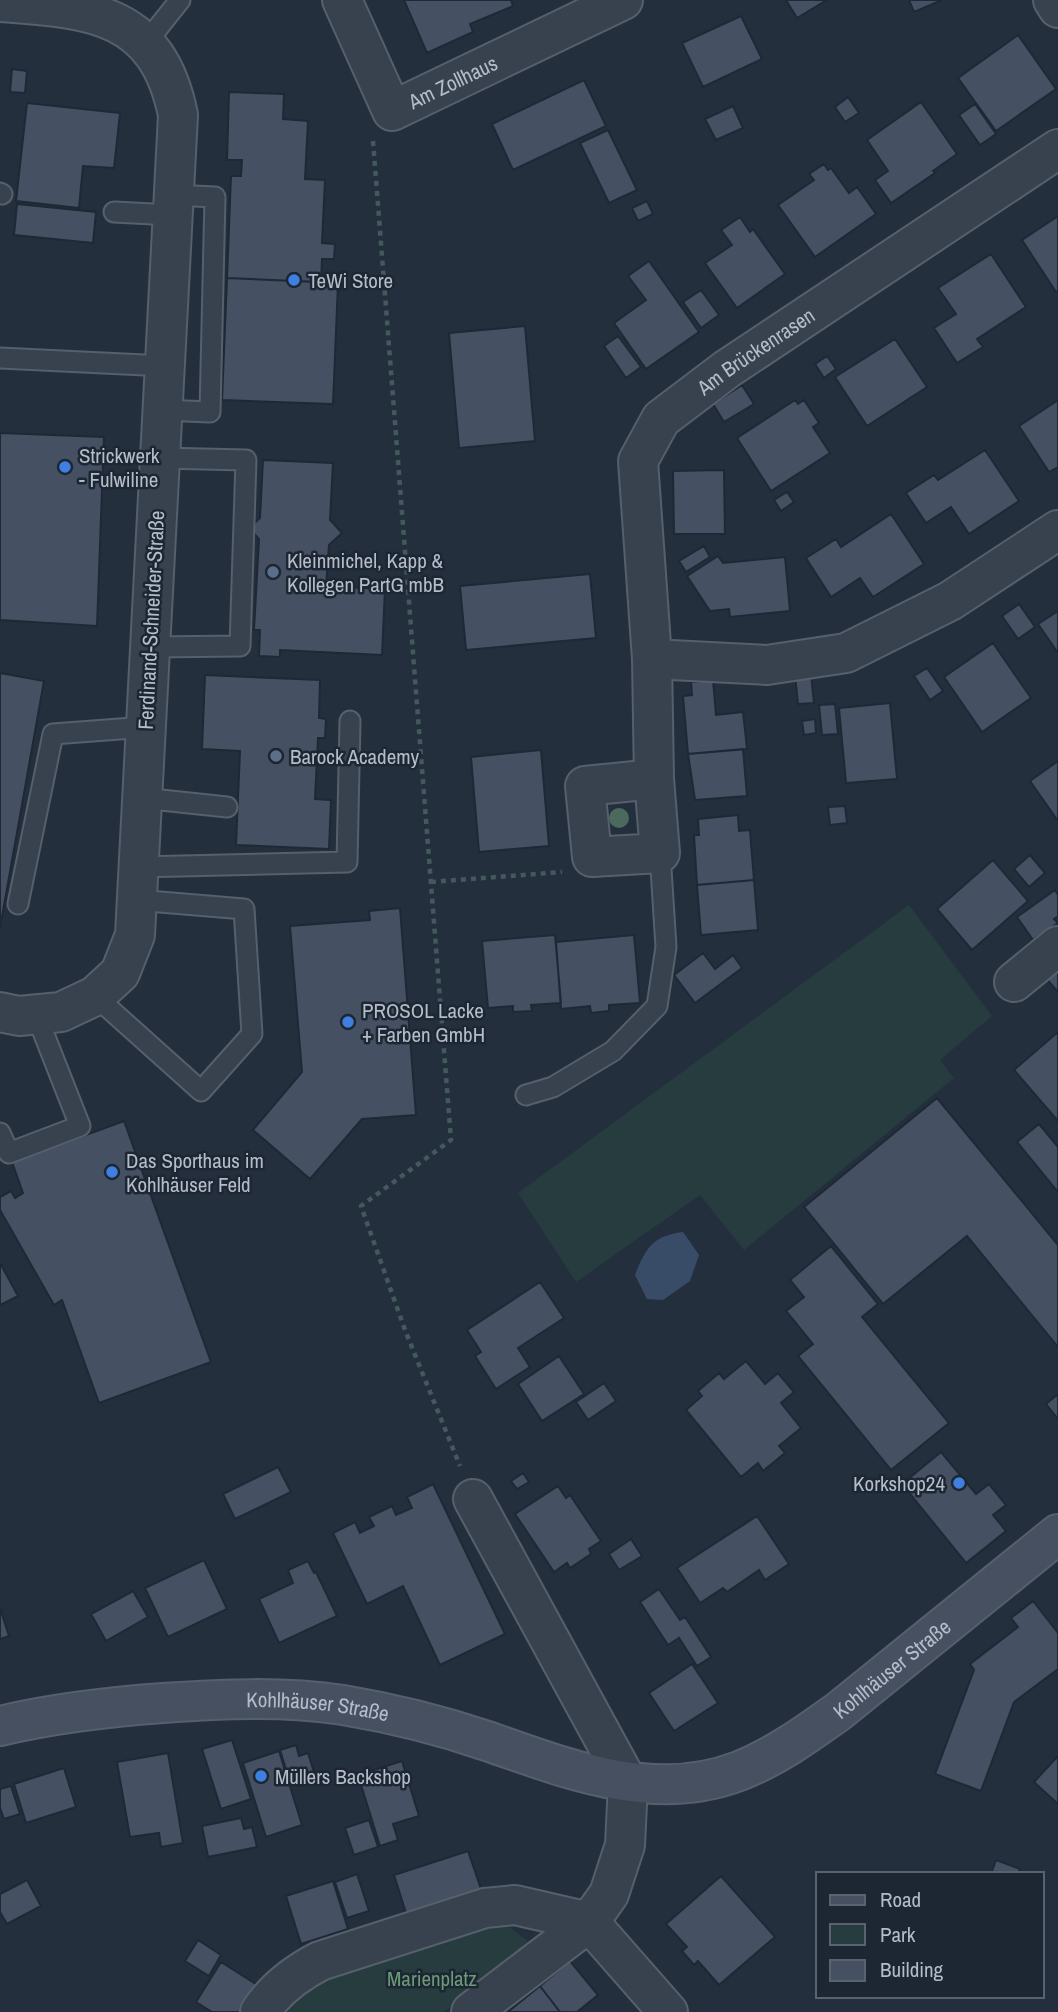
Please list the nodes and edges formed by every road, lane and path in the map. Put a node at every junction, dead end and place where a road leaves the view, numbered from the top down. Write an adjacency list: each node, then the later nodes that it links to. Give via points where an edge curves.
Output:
1 (180, 0): 7 (lane)
2 (342, 0): 8 (street, Am Zollhaus)
3 (624, 0): 8 (street, Am Zollhaus)
4 (1053, 0): 6 (street)
5 (0, 2): 7 (street, Ferdinand-Schneider-Straße, via 98,15 117,22)
6 (1058, 8)
7 (145, 44): 10 (street, Ferdinand-Schneider-Straße, via 166,74 178,115)
8 (392, 111): 26 (path, via 373,138)
9 (1058, 149): 18 (street, Am Brückenrasen, via 727,369 661,419 638,461)
10 (173, 205): 11 (lane); 13 (street, Ferdinand-Schneider-Straße); 14 (lane, via 215,197 209,412)
11 (114, 212)
12 (0, 358): 13 (lane)
13 (165, 366): 14 (street, Ferdinand-Schneider-Straße)
14 (162, 410): 15 (street, Ferdinand-Schneider-Straße)
15 (160, 458): 17 (street, Ferdinand-Schneider-Straße); 17 (lane, via 246,460 240,646)
16 (1058, 530): 18 (street, via 950,601 846,653 767,665)
17 (150, 647): 20 (street, Ferdinand-Schneider-Straße)
18 (652, 659): 21 (street, Am Brückenrasen)
19 (351, 720): 27 (lane, via 347,862)
20 (146, 727): 22 (street, Ferdinand-Schneider-Straße); 28 (lane, via 53,733)
21 (654, 779): 24 (street, Am Brückenrasen); 25 (street, via 585,786)
22 (142, 799): 23 (lane); 27 (street, Ferdinand-Schneider-Straße)
23 (227, 807)
24 (660, 853): 25 (street); 33 (lane, via 666,947 657,1006 613,1051 553,1087)
25 (592, 857): 26 (path, via 585,870)
26 (431, 882): 35 (path, via 450,1139 361,1206)
27 (137, 883): 31 (street, Ferdinand-Schneider-Straße, via 135,935 120,973); 31 (lane, via 244,909 252,1034 201,1091)
28 (18, 904)
29 (1058, 946): 30 (street)
30 (1014, 982)
31 (95, 996): 32 (street, Ferdinand-Schneider-Straße, via 61,1012)
32 (18, 1013): 34 (lane, via 80,1125 9,1153)
33 (526, 1095)
34 (0, 1133)
35 (473, 1499): 38 (street)
36 (1058, 1534): 38 (main road, Kohlhäuser Straße, via 839,1711 778,1752 738,1771 699,1782)
37 (0, 1726): 38 (main road, Kohlhäuser Straße, via 46,1715 145,1705 298,1700 382,1712)
38 (628, 1783): 39 (street, via 625,1845 609,1894)
39 (589, 1922): 40 (street, via 515,1905 485,1908 320,1961 282,1985); 41 (street); 42 (street)
40 (260, 2012)
41 (471, 2012)
42 (668, 2012)

